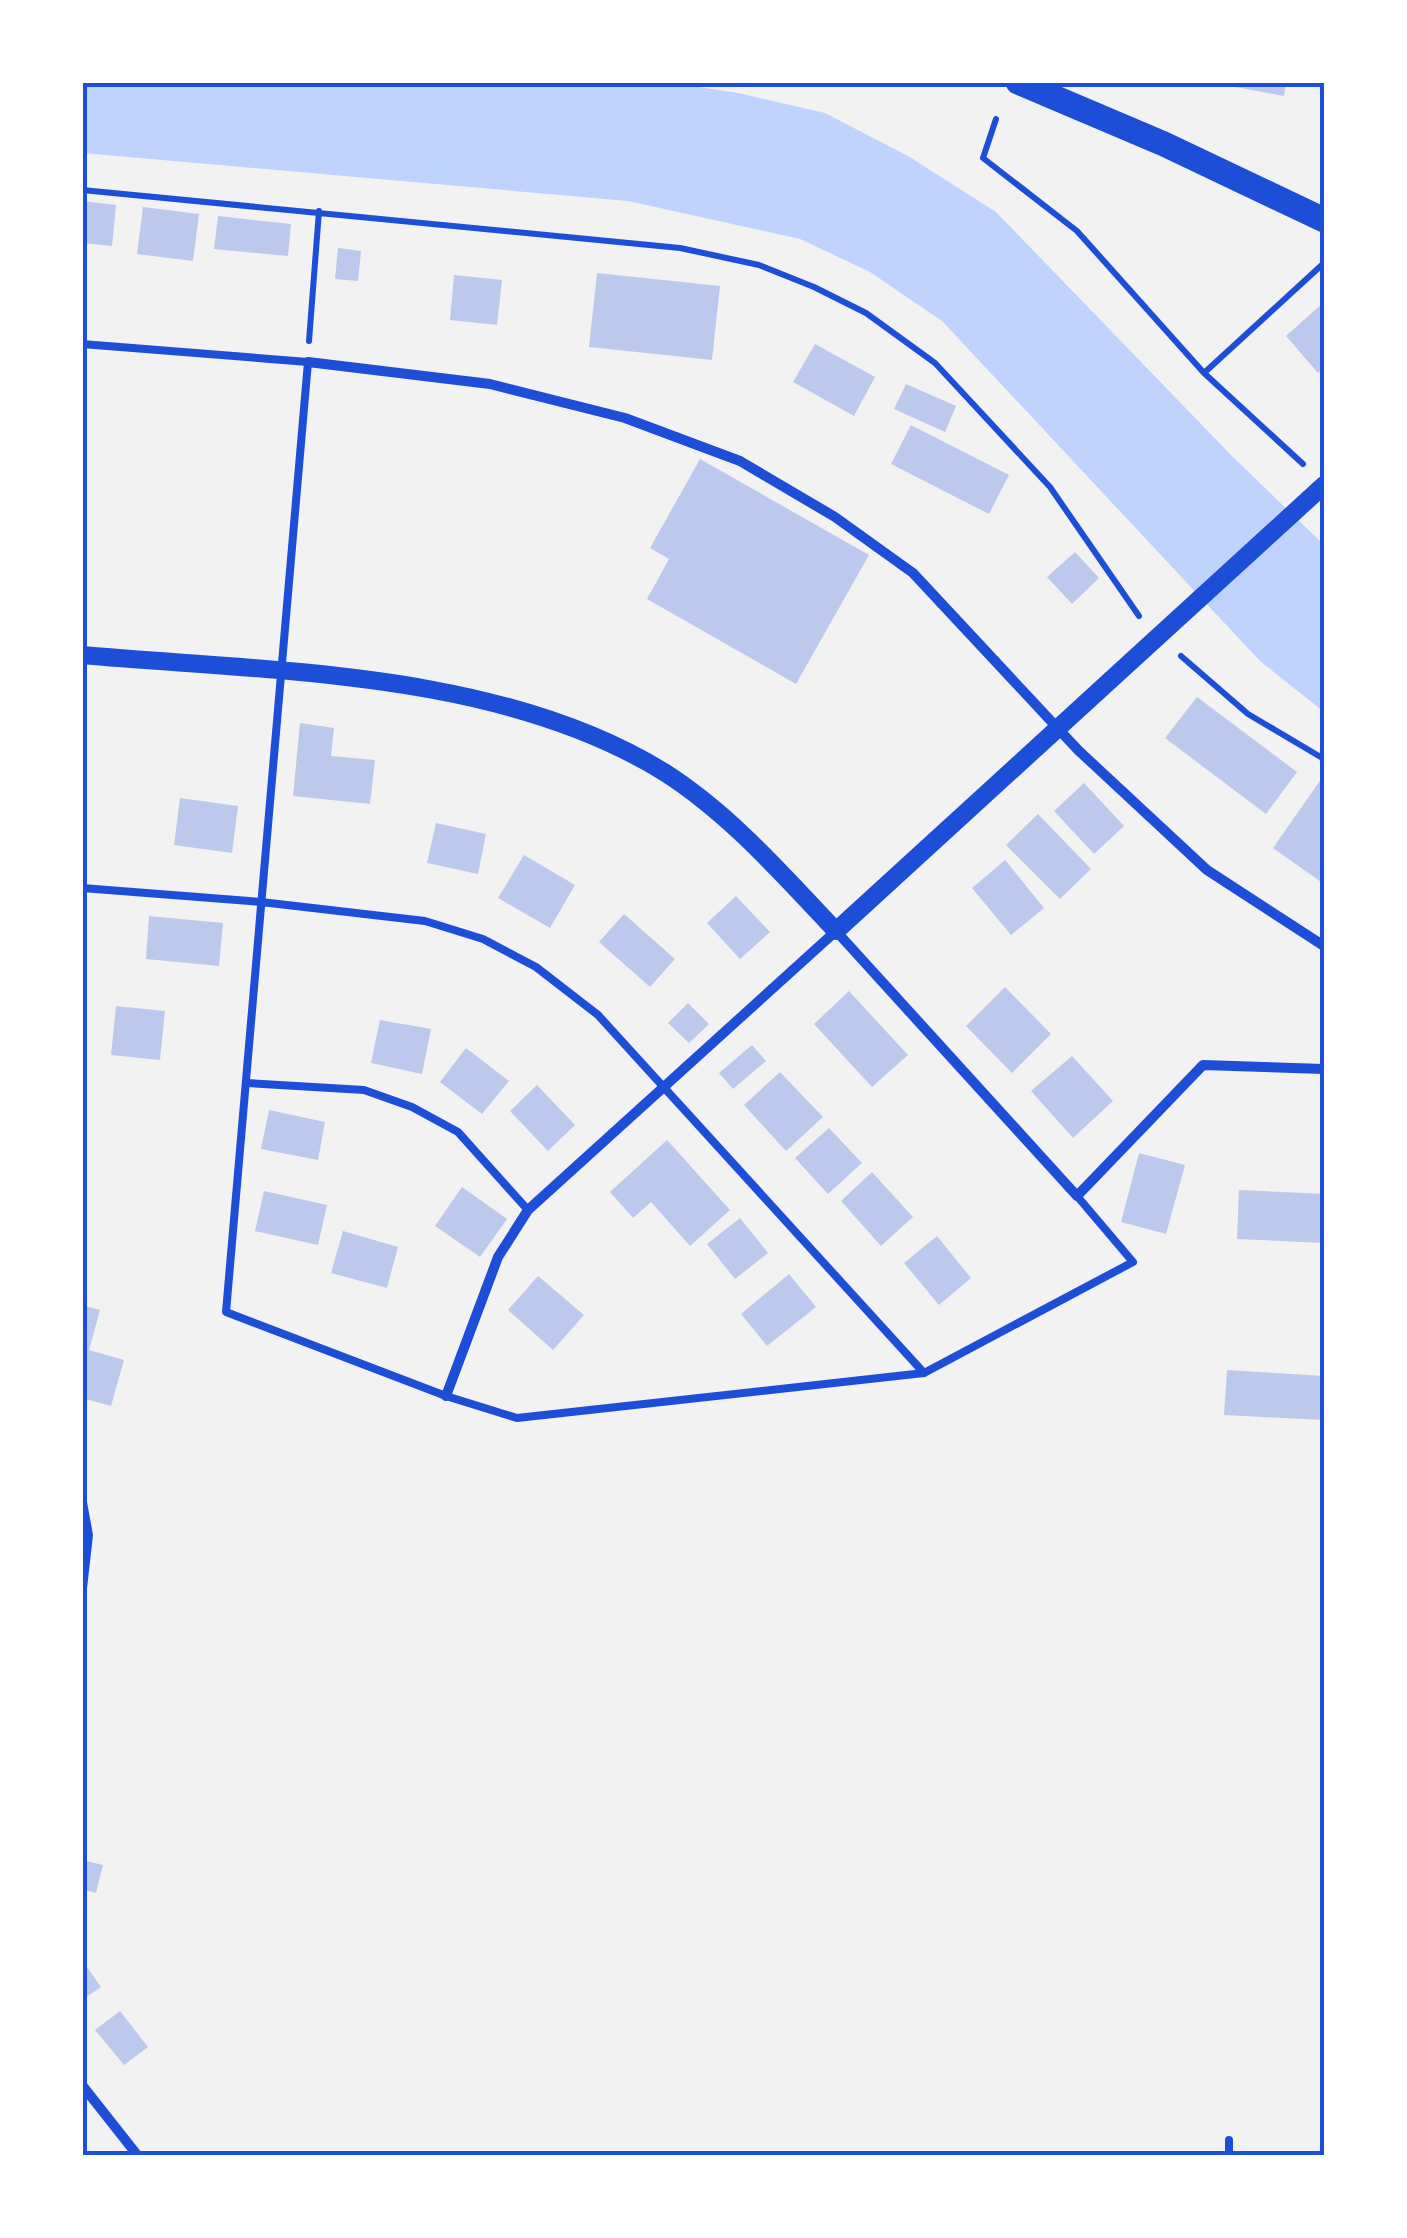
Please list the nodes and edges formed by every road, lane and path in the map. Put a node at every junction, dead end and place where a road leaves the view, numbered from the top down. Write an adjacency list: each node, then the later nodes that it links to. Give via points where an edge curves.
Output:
1 (1018, 82): 5 (main road)
2 (996, 119): 9 (path, via 982,158 1078,231)
3 (82, 190): 4 (path)
4 (319, 211): 8 (path); 12 (path, via 680,248 759,265 814,287 866,313 935,363 1050,487)
5 (1324, 220)
6 (1324, 263): 9 (path)
7 (82, 344): 8 (lane)
8 (308, 362): 15 (lane); 16 (street, via 490,384 624,418 740,461 913,573)
9 (1204, 372): 10 (path)
10 (1303, 464)
11 (1322, 487): 16 (street)
12 (1139, 616)
13 (82, 655): 15 (street)
14 (1180, 656): 17 (path, via 1248,714)
15 (282, 673): 19 (lane); 20 (street, via 391,683 492,702 590,734 665,773 734,826)
16 (1058, 726): 20 (street); 21 (street, via 1207,870)
17 (1324, 759)
18 (82, 888): 19 (lane)
19 (261, 902): 23 (lane); 24 (lane, via 425,922 483,939 536,966 598,1016)
20 (836, 931): 24 (street); 25 (street)
21 (1324, 946)
22 (1324, 1069): 25 (street, via 1203,1065)
23 (246, 1083): 26 (lane, via 364,1090 412,1107 458,1132); 28 (lane, via 226,1312)
24 (664, 1087): 26 (street); 27 (lane)
25 (1077, 1196): 27 (lane, via 1133,1262)
26 (528, 1210): 28 (street, via 498,1256)
27 (924, 1373): 28 (lane, via 517,1418)
28 (446, 1396)
29 (82, 1497): 30 (lane, via 89,1535)
30 (82, 1597)
31 (82, 2084): 33 (street)
32 (1230, 2140): 34 (lane)
33 (138, 2156)
34 (1229, 2156)

